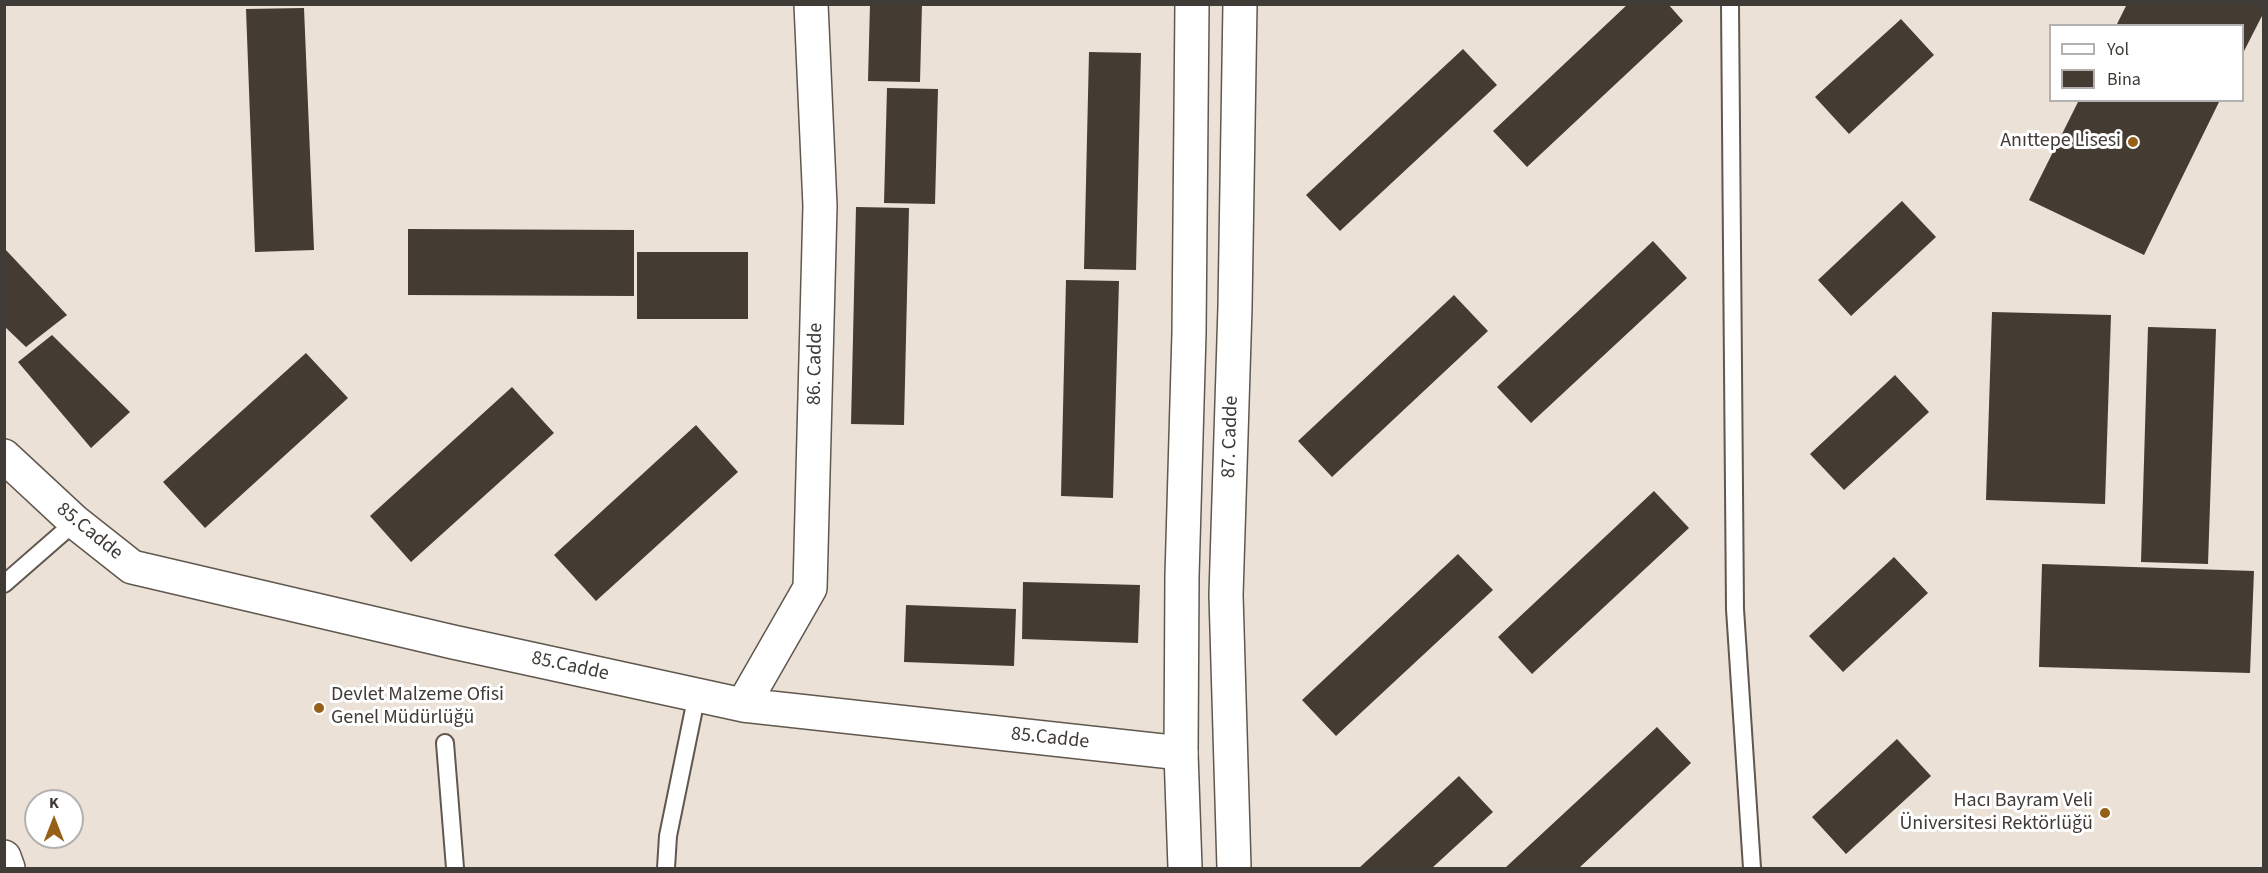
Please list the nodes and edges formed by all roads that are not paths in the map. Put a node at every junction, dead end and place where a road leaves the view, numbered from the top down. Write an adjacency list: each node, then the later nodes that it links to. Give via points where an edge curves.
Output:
1 (811, 4): 9 (street, 86. Cadde, via 820,206 810,588)
2 (1192, 4): 11 (street)
3 (1240, 4): 17 (street, 87. Cadde, via 1226,595)
4 (1730, 4): 18 (lane, via 1735,609)
5 (4, 456): 6 (street, 85.Cadde)
6 (75, 522): 7 (lane); 8 (street, 85.Cadde, via 132,567)
7 (4, 584)
8 (697, 694): 9 (street, 85.Cadde); 15 (lane, via 668,836)
9 (743, 705): 11 (street, 85.Cadde)
10 (445, 743): 14 (lane)
11 (1181, 753): 16 (street)
12 (4, 857): 13 (street)
13 (8, 868)
14 (455, 868)
15 (666, 868)
16 (1185, 868)
17 (1234, 868)
18 (1752, 868)

